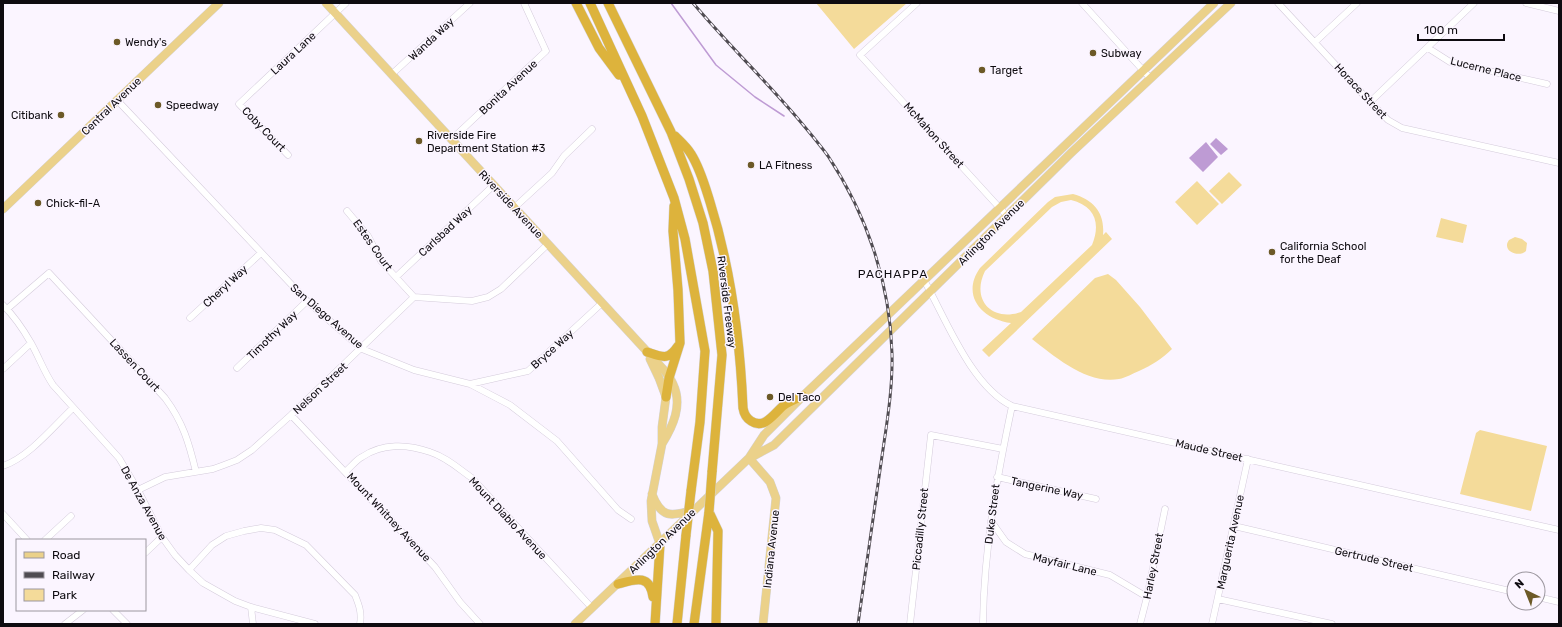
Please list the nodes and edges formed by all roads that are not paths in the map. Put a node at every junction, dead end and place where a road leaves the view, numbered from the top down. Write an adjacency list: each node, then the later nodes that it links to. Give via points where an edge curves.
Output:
1 (220, 3): 28 (main road, Central Avenue)
2 (326, 3): 19 (main road, Riverside Avenue)
3 (346, 3): 19 (street, Laura Lane)
4 (470, 3): 24 (street, Wanda Way)
5 (524, 3): 33 (street, Bonita Avenue, via 546,51)
6 (576, 3): 27 (highway, via 599,48)
7 (590, 3): 27 (highway)
8 (608, 3): 20 (highway, Riverside Freeway)
9 (612, 3): 20 (highway)
10 (917, 3): 39 (street, McMahon Street, via 860,55)
11 (1082, 3): 23 (street)
12 (1214, 3): 23 (main road, Arlington Avenue)
13 (1231, 3): 25 (main road, Arlington Avenue)
14 (1278, 3): 21 (street, Horace Street)
15 (1357, 3): 21 (street)
16 (1474, 3): 22 (street)
17 (1526, 3): 18 (street)
18 (1559, 11)
19 (335, 13): 24 (main road, Riverside Avenue); 30 (street, Laura Lane)
20 (613, 14): 32 (highway, Riverside Freeway)
21 (1315, 42): 29 (street, Horace Street)
22 (1428, 48): 26 (street, Lucerne Place, via 1450,62); 29 (street)
23 (1143, 70): 25 (street); 39 (main road, Arlington Avenue)
24 (392, 74): 33 (main road, Riverside Avenue)
25 (1150, 78): 42 (main road, Arlington Avenue)
26 (1547, 84)
27 (630, 89): 37 (highway)
28 (118, 100): 40 (main road, Central Avenue); 44 (street, San Diego Avenue)
29 (1370, 102): 35 (street, Horace Street, via 1388,120 1402,128)
30 (239, 104): 34 (street, Coby Court)
31 (592, 129): 38 (street, via 564,156 552,173)
32 (671, 132): 61 (highway, via 691,154 719,231 739,339 744,414 753,422 762,424 784,405); 79 (highway, Riverside Freeway, bridge, via 703,223 713,271 722,355)
33 (452, 139): 36 (main road, Riverside Avenue)
34 (288, 155)
35 (1559, 162)
36 (494, 185): 38 (main road, Riverside Avenue); 45 (street, Carlsbad Way)
37 (674, 198): 54 (highway, via 673,231); 111 (highway, bridge, via 690,261 704,351 700,422)
38 (515, 208): 43 (main road, Riverside Avenue)
39 (999, 208): 42 (street, McMahon Street); 46 (main road, Arlington Avenue)
40 (3, 209)
41 (347, 211): 45 (street, Estes Court)
42 (1007, 216): 47 (main road, Arlington Avenue)
43 (548, 244): 48 (street, via 501,289 488,297 472,301); 50 (main road, Riverside Avenue)
44 (261, 253): 49 (street, San Diego Avenue); 52 (street, Cheryl Way)
45 (396, 277): 48 (street, Estes Court)
46 (924, 280): 47 (street, Maude Street); 61 (main road, Arlington Avenue)
47 (931, 292): 63 (street, Maude Street, via 971,368 992,393); 68 (main road, Arlington Avenue, via 774,446)
48 (414, 297): 55 (street, Nelson Street)
49 (307, 301): 55 (street, San Diego Avenue); 57 (street, Timothy Way)
50 (602, 303): 56 (main road, Riverside Avenue); 60 (street, Bryce Way, via 528,371)
51 (5, 307): 53 (street, De Anza Avenue); 72 (street, Lassen Court, via 49,271 176,413 189,441)
52 (190, 318)
53 (31, 343): 58 (street); 64 (street, De Anza Avenue, via 46,375)
54 (680, 343): 56 (highway, via 673,354 666,356); 59 (highway)
55 (362, 349): 60 (street, San Diego Avenue, via 414,370); 65 (street, Nelson Street)
56 (647, 352): 59 (main road, Riverside Avenue); 62 (main road, Riverside Avenue)
57 (237, 368)
58 (3, 369)
59 (669, 378): 62 (highway); 66 (main road, Riverside Avenue, via 673,383 678,406 672,427)
60 (470, 384): 82 (street, San Diego Avenue, via 510,405 557,441 618,510)
61 (803, 396): 68 (main road, Arlington Avenue, via 764,434)
62 (666, 397): 66 (main road, Riverside Avenue)
63 (1012, 406): 67 (street, Duke Street); 69 (street, Maude Street)
64 (73, 408): 70 (street, via 24,454); 74 (street, De Anza Avenue, via 119,458)
65 (291, 415): 71 (street, Mount Whitney Avenue); 72 (street, Nelson Street, via 237,460)
66 (662, 444): 75 (main road, Riverside Avenue)
67 (1002, 449): 73 (street, Duke Street); 115 (street, Piccadilly Street, via 930,435)
68 (749, 458): 78 (main road, Arlington Avenue); 114 (main road, Indiana Avenue, via 770,482 776,498)
69 (1248, 459): 84 (street, Marguerita Avenue); 85 (street, Maude Street)
70 (3, 466)
71 (346, 471): 99 (street, Mount Diablo Avenue, via 362,457 390,446 431,452 451,463 472,478); 109 (street, Mount Whitney Avenue, via 435,567 460,602)
72 (196, 472): 74 (street, Nelson Street, via 165,477)
73 (997, 477): 76 (street, Tangerine Way); 83 (street, Duke Street)
74 (138, 490): 86 (street, De Anza Avenue)
75 (652, 494): 78 (main road, via 656,505 668,515 678,515); 89 (main road, Riverside Avenue, via 651,513)
76 (1096, 499)
77 (1165, 508): 94 (street, Harley Street)
78 (696, 509): 89 (main road, Arlington Avenue)
79 (709, 512): 112 (highway, Riverside Freeway); 113 (highway, via 718,531)
80 (3, 514): 87 (street)
81 (71, 516): 88 (street)
82 (631, 519)
83 (991, 521): 94 (street, Mayfair Lane, via 1006,542 1025,554 1110,575); 103 (street, Duke Street, via 984,584)
84 (1234, 526): 93 (street, Gertrude Street); 95 (street, Marguerita Avenue)
85 (1559, 530)
86 (162, 537): 90 (street); 91 (street, De Anza Avenue)
87 (26, 539)
88 (46, 539)
89 (660, 544): 92 (main road, Arlington Avenue); 102 (highway)
90 (146, 551)
91 (189, 570): 98 (street, De Anza Avenue, via 219,594); 108 (street, via 212,545 226,536 261,528 275,530 306,545 355,595 361,616)
92 (618, 584): 99 (main road, Arlington Avenue); 102 (highway, via 645,580 652,588)
93 (1506, 590)
94 (1147, 597): 116 (street, Harley Street)
95 (1218, 599): 117 (street, Marguerita Avenue); 118 (street)
96 (1546, 600): 97 (street)
97 (1559, 602)
98 (251, 607): 106 (street); 107 (street, De Anza Avenue)
99 (592, 608): 110 (main road, Arlington Avenue)
100 (82, 611): 104 (street)
101 (114, 611): 105 (street)
102 (655, 620)
103 (983, 622)
104 (65, 624)
105 (127, 624)
106 (253, 624)
107 (315, 624)
108 (360, 624)
109 (480, 624)
110 (575, 624)
111 (677, 624)
112 (694, 624)
113 (716, 624)
114 (763, 624)
115 (910, 624)
116 (1140, 624)
117 (1212, 624)
118 (1332, 624)

